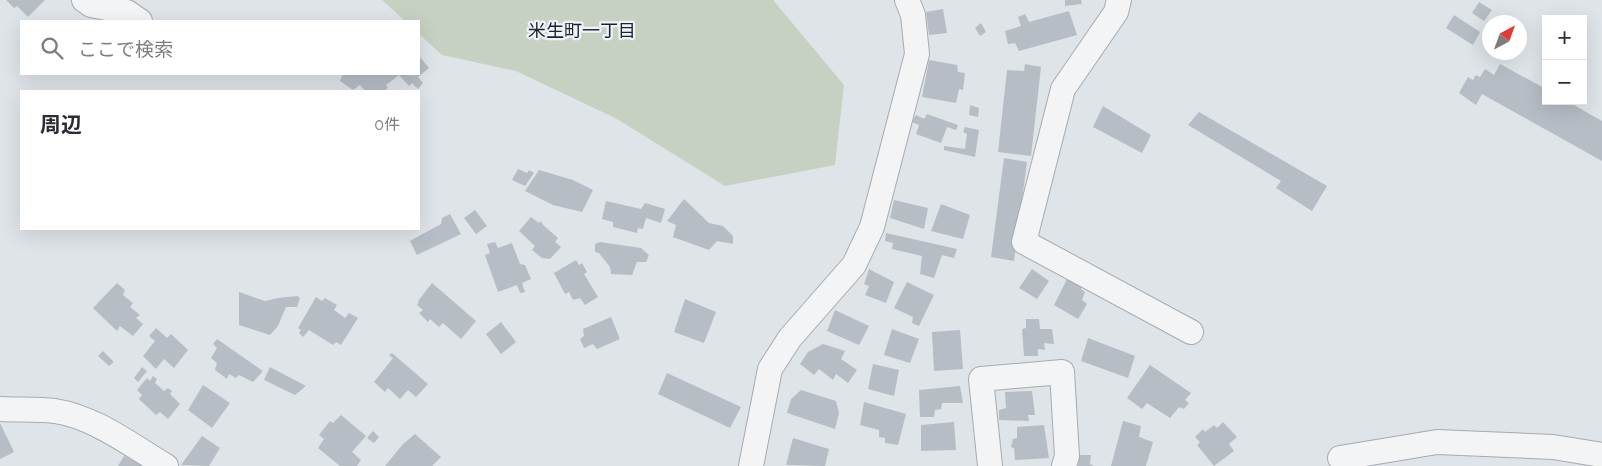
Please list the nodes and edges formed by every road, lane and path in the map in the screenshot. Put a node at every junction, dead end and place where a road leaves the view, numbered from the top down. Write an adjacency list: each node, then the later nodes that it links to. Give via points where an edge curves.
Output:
1 (84, 0): 4 (street, via 127,12)
2 (907, 0): 10 (street, via 913,15 917,54 872,227 854,265 790,338 770,369)
3 (1119, 0): 5 (street, via 1116,12 1063,89 1024,242)
4 (139, 20)
5 (1191, 332)
6 (0, 409): 9 (street, via 56,411 109,432)
7 (1602, 456): 8 (street, via 1553,447 1437,442)
8 (1340, 458)
9 (166, 466)
10 (751, 466)
11 (990, 466): 12 (street, via 981,378 1062,372)
12 (1064, 466)

